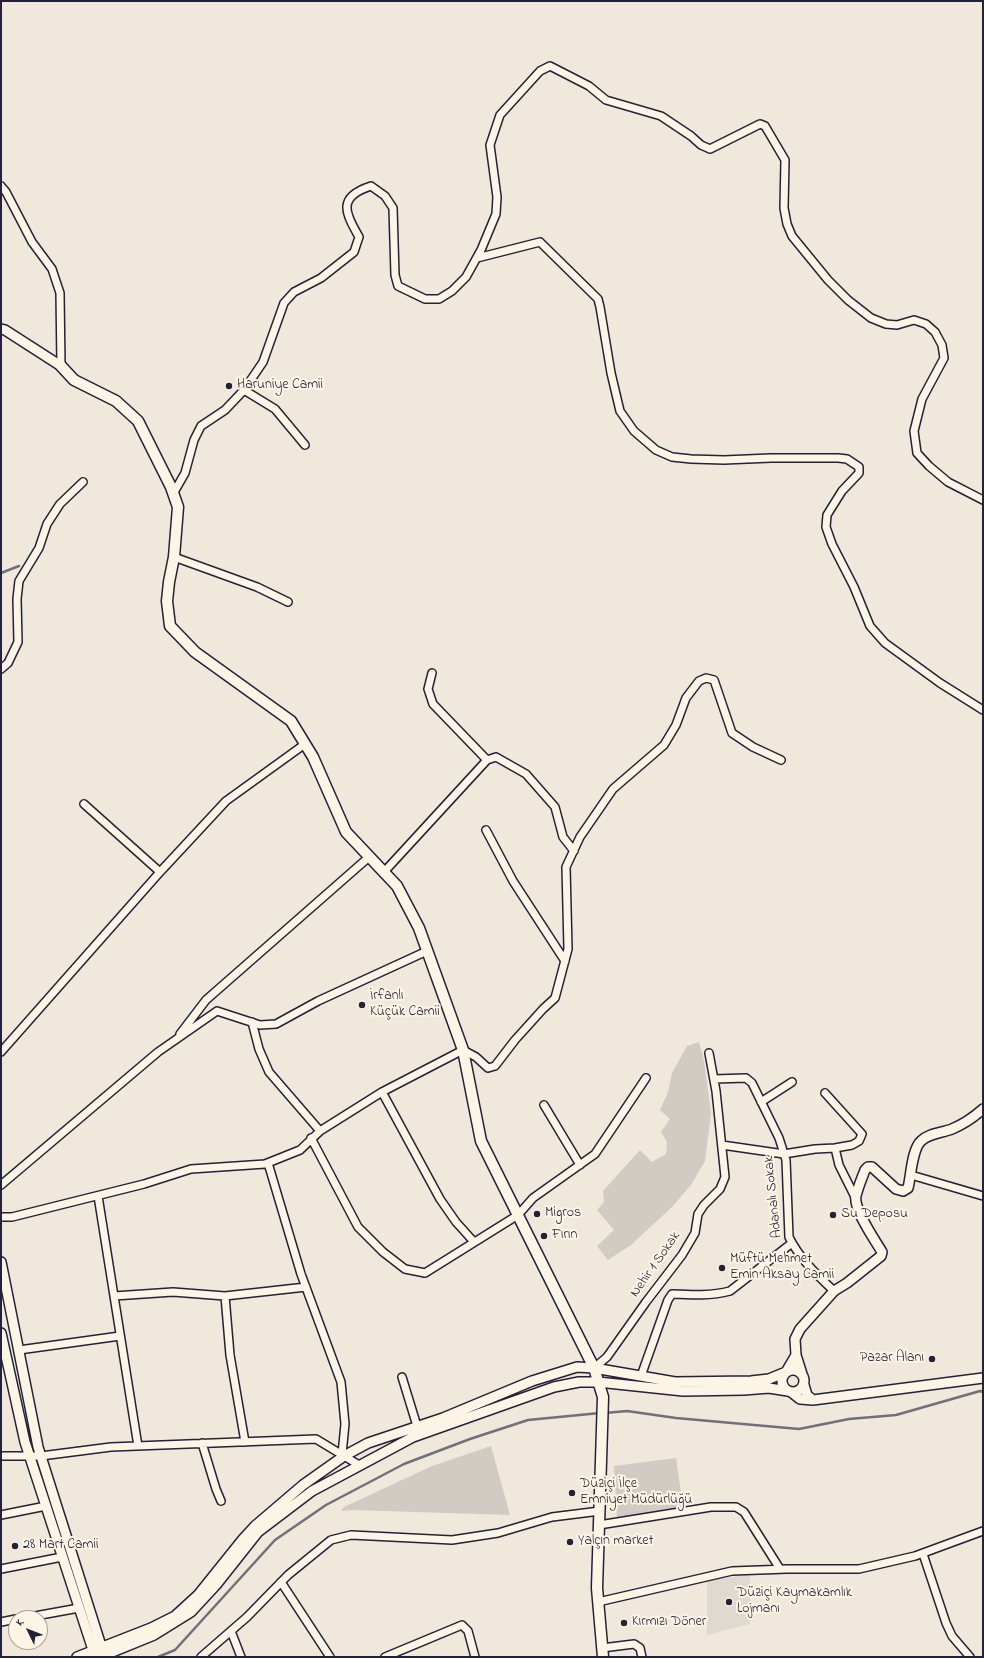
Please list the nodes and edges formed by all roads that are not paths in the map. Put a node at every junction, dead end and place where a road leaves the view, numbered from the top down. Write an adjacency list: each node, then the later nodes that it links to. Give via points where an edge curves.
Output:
1 (1, 186): 4 (street, via 32,242 52,269 60,293)
2 (477, 258): 5 (street, via 466,277 452,291 439,299 425,299 398,286 395,276 393,208 385,196 371,186 360,190 349,199 346,207 349,219 359,237 354,252 321,278 294,292 284,303 262,362); 9 (street, via 496,214 496,181 490,145 500,115 540,71 550,66 589,86 606,100 660,116 710,149 760,124 765,126 785,160 783,178 787,224 792,236 828,280 871,318 897,325 914,320 926,324 935,332 942,345 944,358 922,399 914,431 917,453 948,482); 14 (street, via 540,242 598,299 620,411 634,431 656,450 672,457 691,459 838,458 848,459 859,467 859,474 842,491 827,515 826,527 870,626 885,643 940,684)
3 (1, 329): 4 (street)
4 (61, 366): 8 (main road, via 74,380 116,401 138,421)
5 (244, 390): 6 (street, via 275,409); 8 (street, via 225,410 201,426 194,440 185,473)
6 (305, 445)
7 (83, 482): 12 (street, via 60,504 47,524 39,548 19,581 18,642 8,663)
8 (173, 494): 10 (main road, via 178,507)
9 (983, 500)
10 (174, 557): 11 (street, via 257,587); 15 (main road, via 167,601 170,626 195,652 291,721)
11 (288, 602)
12 (1, 669)
13 (432, 674): 16 (street, via 428,689 433,704)
14 (983, 710)
15 (305, 744): 21 (main road, via 346,832); 22 (street, via 226,801)
16 (487, 760): 20 (street, via 496,757 526,774 555,807 563,837); 23 (street)
17 (781, 760): 20 (street, via 752,747 732,733 714,680 706,678 699,681 686,698 676,725 664,745 612,789 580,837)
18 (84, 804): 22 (street)
19 (486, 830): 25 (street, via 512,881)
20 (574, 851): 25 (street, via 566,867 568,949)
21 (369, 857): 23 (main road); 27 (street, via 206,1000)
22 (160, 872): 29 (street)
23 (384, 872): 24 (main road, via 397,886 419,928)
24 (427, 951): 26 (street, via 318,1001 276,1024 260,1026); 28 (main road)
25 (565, 960): 28 (street, via 555,998 515,1040 495,1066 488,1068)
26 (252, 1022): 27 (street, via 217,1011); 39 (street, via 259,1049 269,1072)
27 (177, 1039): 47 (street, via 158,1052)
28 (463, 1050): 34 (street); 51 (main road, via 481,1141)
29 (1, 1052)
30 (709, 1053): 32 (street, Nehir 1 Sokak)
31 (646, 1078): 45 (street, via 595,1154)
32 (714, 1079): 36 (street, Adanalı Sokak, via 746,1078 752,1083); 41 (street, Nehir 1 Sokak)
33 (792, 1082): 36 (street)
34 (382, 1092): 39 (street); 53 (street, via 440,1199)
35 (825, 1093): 42 (street, via 862,1134 859,1141 852,1145)
36 (761, 1102): 43 (street, Adanalı Sokak)
37 (544, 1105): 45 (street)
38 (983, 1109): 46 (street, via 952,1129 937,1132 921,1141 915,1152)
39 (320, 1130): 40 (street)
40 (311, 1138): 44 (street, via 300,1150); 53 (street, via 358,1227 404,1269 425,1273)
41 (722, 1145): 43 (street); 64 (street, Nehir 1 Sokak, via 725,1177 720,1189 698,1214 695,1233 682,1255 607,1357)
42 (835, 1148): 43 (street, via 815,1148); 50 (street, via 839,1165)
43 (784, 1154): 54 (street, Adanalı Sokak, via 789,1237)
44 (268, 1163): 48 (street, via 191,1169); 56 (street)
45 (580, 1165): 51 (street, via 533,1198)
46 (911, 1175): 49 (street); 50 (street, via 908,1188 903,1191 896,1190 872,1167 868,1167)
47 (1, 1185)
48 (98, 1196): 52 (street, via 12,1217); 58 (street)
49 (983, 1196)
50 (855, 1197): 57 (street, via 856,1204 882,1252)
51 (518, 1215): 53 (street); 64 (main road)
52 (1, 1217)
53 (474, 1242)
54 (792, 1243): 57 (street, Adanalı Sokak, via 817,1276); 67 (street, via 730,1290 719,1294 694,1296 672,1294)
55 (1, 1262): 62 (street)
56 (306, 1287): 59 (street); 78 (street, via 341,1382 345,1424)
57 (834, 1291): 63 (street, via 800,1329 795,1339)
58 (114, 1296): 59 (street, via 173,1292); 61 (street)
59 (225, 1296): 75 (street, via 230,1355)
60 (1, 1333): 80 (street)
61 (120, 1336): 62 (street); 77 (street)
62 (19, 1350): 81 (street)
63 (796, 1355): 65 (street); 66 (street)
64 (594, 1368): 67 (street); 70 (main road); 74 (street, via 577,1367 532,1381 443,1418)
65 (786, 1372): 66 (street, via 792,1369); 67 (street, via 769,1379 751,1381 675,1382); 72 (street, via 781,1382)
66 (802, 1374): 71 (street)
67 (641, 1376)
68 (402, 1377): 74 (street)
69 (983, 1378): 73 (street)
70 (598, 1382): 72 (street, via 683,1391 769,1388); 82 (street, via 578,1382 554,1388 413,1437); 85 (main road, via 603,1397)
71 (804, 1385): 72 (street, via 799,1391); 73 (street, via 807,1395)
72 (790, 1392): 73 (street, via 800,1398)
73 (813, 1400)
74 (417, 1426): 78 (street, via 368,1443)
75 (246, 1442): 76 (street); 78 (street, via 316,1439)
76 (202, 1443): 77 (street); 83 (street)
77 (138, 1446): 81 (street)
78 (343, 1455): 82 (street); 99 (street, via 255,1526 198,1596 175,1616)
79 (1, 1456): 80 (street)
80 (29, 1456): 81 (street); 84 (street)
81 (41, 1456): 99 (street)
82 (359, 1465): 99 (street, via 312,1491 258,1532 191,1612 154,1635)
83 (221, 1501)
84 (46, 1506): 86 (street); 90 (street)
85 (600, 1511): 87 (main road); 93 (street, via 552,1517 498,1533 452,1540 351,1535 331,1540)
86 (1, 1516)
87 (600, 1524): 92 (street, via 711,1507 736,1507 744,1512); 94 (main road)
88 (983, 1531): 89 (street)
89 (923, 1554): 92 (street, via 859,1569); 107 (street, via 946,1623 952,1636)
90 (62, 1557): 91 (street); 95 (street)
91 (1, 1569)
92 (780, 1569): 94 (street, via 732,1571)
93 (281, 1582): 97 (street); 103 (street)
94 (598, 1602): 98 (main road)
95 (79, 1608): 96 (street); 99 (street)
96 (48, 1614)
97 (231, 1631): 101 (street); 102 (street)
98 (603, 1653): 106 (street, via 634,1644 640,1648)
99 (100, 1654): 100 (street)
100 (77, 1657)
101 (201, 1657)
102 (241, 1657)
103 (330, 1657)
104 (385, 1657): 105 (street, via 462,1625 468,1631)
105 (475, 1657)
106 (642, 1657)
107 (970, 1657)

